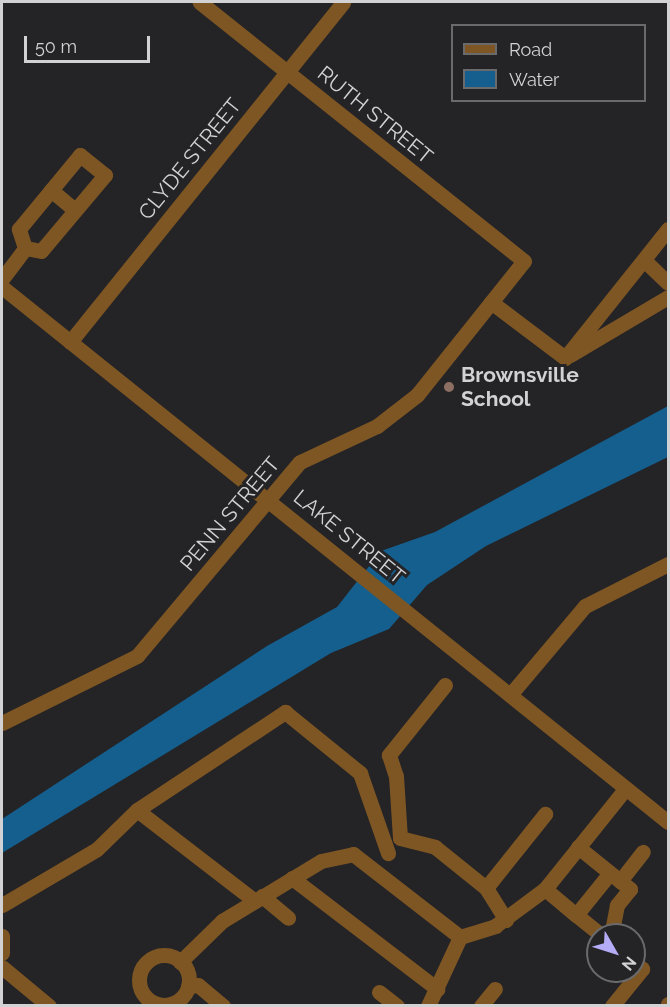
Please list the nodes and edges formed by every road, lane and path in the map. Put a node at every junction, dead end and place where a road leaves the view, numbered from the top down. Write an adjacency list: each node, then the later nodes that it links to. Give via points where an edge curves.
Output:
1 (200, 2): 3 (street, RUTH STREET)
2 (344, 2): 3 (street, CLYDE STREET)
3 (287, 71): 9 (street, RUTH STREET); 15 (street, CLYDE STREET)
4 (51, 190): 5 (street); 5 (street, via 80,155 105,175); 7 (street, via 19,229)
5 (75, 210): 7 (street, via 41,251)
6 (669, 230): 8 (street)
7 (24, 248): 10 (street)
8 (644, 260): 11 (street); 16 (street)
9 (524, 261): 14 (street, PENN STREET)
10 (2, 279)
11 (669, 283)
12 (2, 287): 15 (street, LAKE STREET)
13 (669, 297): 16 (street)
14 (491, 302): 16 (street); 17 (street, PENN STREET, via 417,395 377,426 300,462)
15 (70, 342): 17 (street, LAKE STREET)
16 (565, 358)
17 (268, 498): 20 (street, LAKE STREET); 21 (street, PENN STREET, via 137,656)
18 (669, 564): 20 (street, via 585,606)
19 (445, 685): 26 (street, via 389,755 396,776)
20 (510, 695): 22 (street, LAKE STREET)
21 (2, 723)
22 (626, 788): 25 (street, LAKE STREET); 27 (street)
23 (137, 810): 29 (street, via 285,712 360,773); 35 (street); 36 (street, via 97,849)
24 (545, 814): 33 (street)
25 (669, 822)
26 (400, 838): 29 (street); 33 (street, via 435,847)
27 (578, 847): 31 (street); 34 (street)
28 (643, 852): 31 (street)
29 (388, 853): 30 (street)
30 (375, 870): 32 (street, via 353,854 321,861); 43 (street)
31 (615, 877): 37 (street); 41 (street, via 630,889 616,905)
32 (292, 878): 35 (street); 51 (street)
33 (486, 888): 39 (street)
34 (545, 889): 37 (street); 39 (street)
35 (258, 899): 38 (street); 45 (street, via 222,921)
36 (2, 905)
37 (576, 915): 40 (street)
38 (288, 918)
39 (506, 920): 43 (street)
40 (586, 923)
41 (613, 923)
42 (2, 936): 44 (street)
43 (460, 937): 51 (street)
44 (2, 953)
45 (180, 962): 48 (street); 52 (street, via 161,956 147,962 139,983)
46 (2, 967): 53 (street)
47 (630, 983): 57 (street)
48 (188, 986): 52 (street, via 171,1004); 54 (street, via 198,985)
49 (495, 989): 56 (street)
50 (380, 992): 55 (street)
51 (435, 999)
52 (143, 1002)
53 (49, 1005)
54 (223, 1005)
55 (397, 1005)
56 (481, 1005)
57 (612, 1005)

